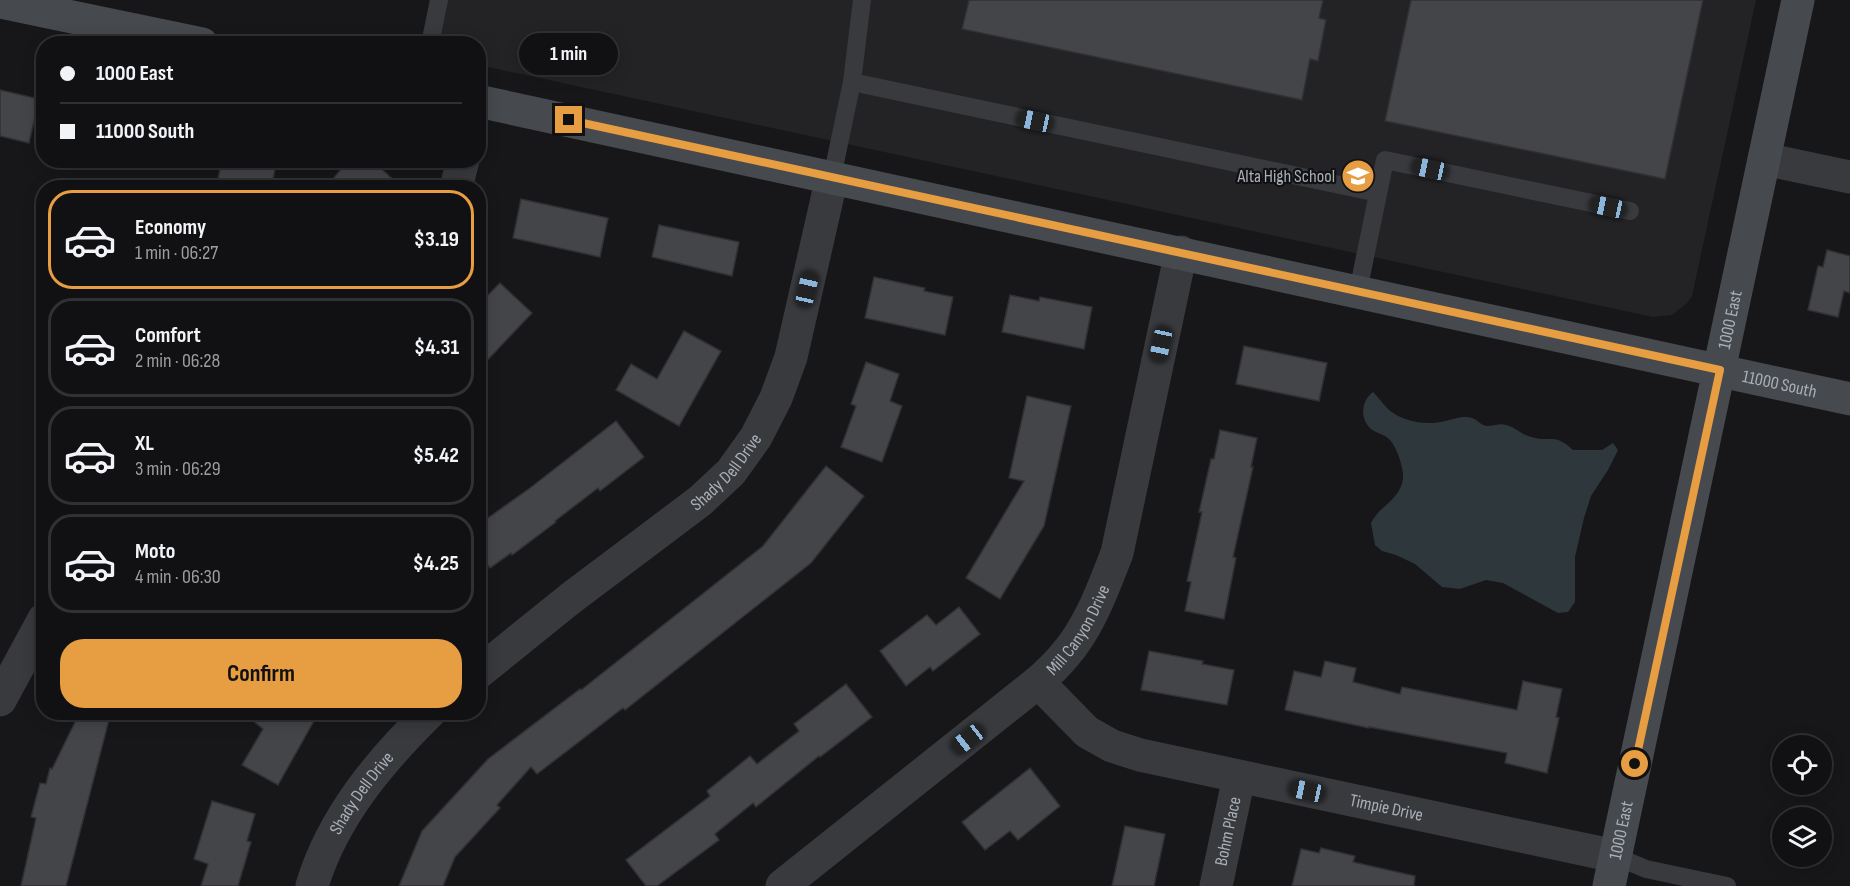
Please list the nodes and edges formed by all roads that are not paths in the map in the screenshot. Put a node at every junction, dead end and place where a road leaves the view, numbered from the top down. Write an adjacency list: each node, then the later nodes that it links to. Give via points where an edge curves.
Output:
1 (439, 0): 6 (lane)
2 (862, 0): 7 (lane)
3 (1798, 0): 9 (street, 1000 East)
4 (0, 2): 5 (street)
5 (164, 36)
6 (432, 36)
7 (852, 82): 10 (lane); 12 (lane)
8 (486, 102): 10 (street, 11000 South)
9 (1764, 159): 11 (street); 16 (street, 1000 East)
10 (832, 177): 14 (street, 11000 South); 19 (street, Shady Dell Drive, via 791,357 756,437 731,472 700,501)
11 (1850, 177)
12 (1378, 193): 13 (lane, via 1385,160); 15 (lane)
13 (1630, 211)
14 (1181, 252): 15 (street, 11000 South); 20 (street, Mill Canyon Drive, via 1117,554 1086,624 1065,655)
15 (1358, 291): 16 (street, 11000 South)
16 (1720, 370): 17 (street, 11000 South); 24 (street, 1000 East)
17 (1850, 399)
18 (36, 634): 21 (street)
19 (486, 667)
20 (1038, 682): 23 (street, Timpie Drive, via 1087,732 1112,746); 26 (street, Mill Canyon Drive)
21 (0, 700)
22 (422, 720): 25 (street, Shady Dell Drive, via 385,759 347,810)
23 (1239, 777): 24 (street, Timpie Drive); 27 (street, Bohm Place)
24 (1612, 871): 28 (lane, via 1646,869)
25 (312, 886)
26 (782, 886)
27 (1216, 886)
28 (1727, 886)

